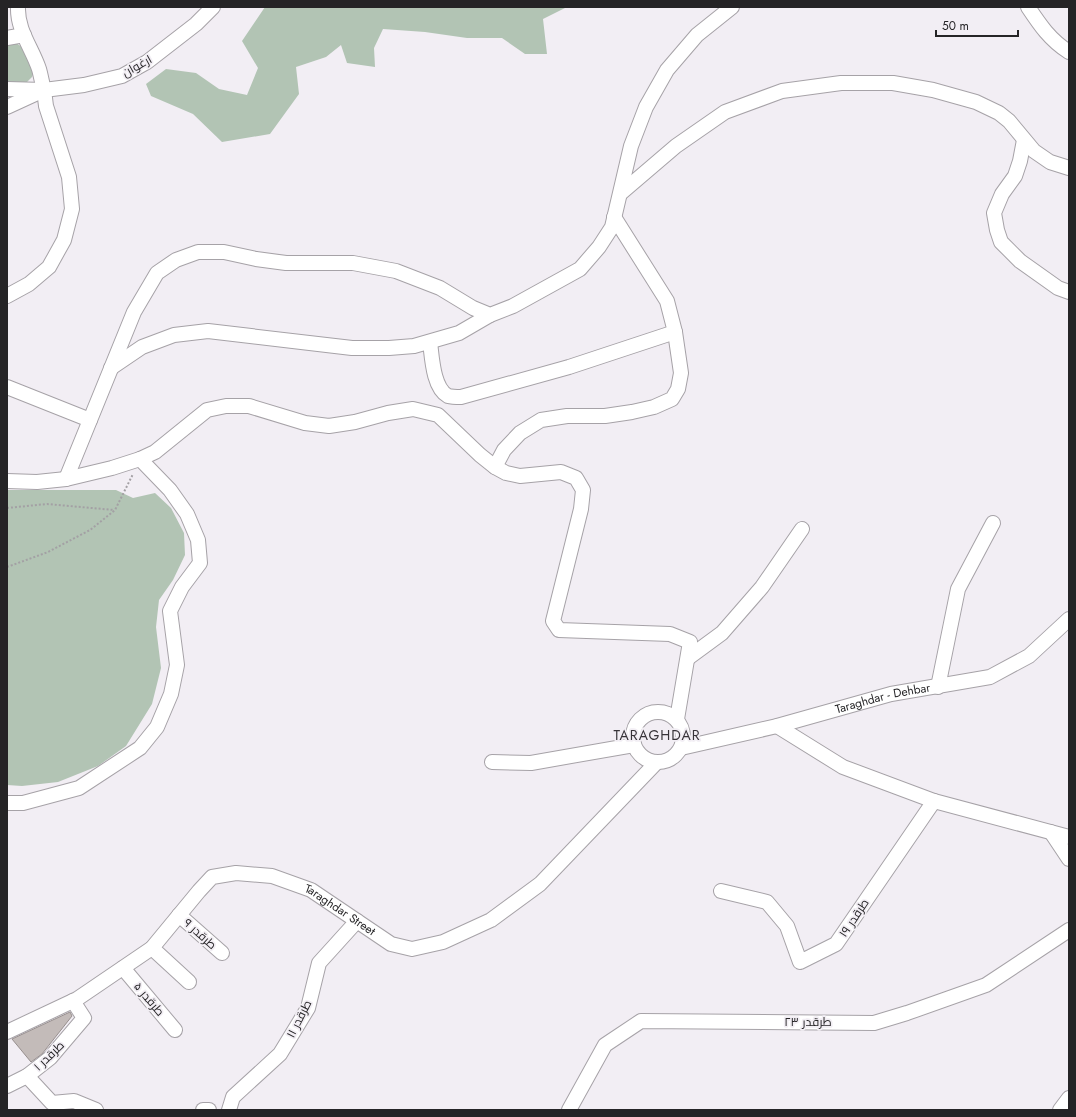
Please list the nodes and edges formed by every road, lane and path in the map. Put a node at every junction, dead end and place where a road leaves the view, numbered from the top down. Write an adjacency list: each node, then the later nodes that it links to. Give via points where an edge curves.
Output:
1 (18, 7): 5 (street)
2 (213, 7): 9 (street, ارغوان, via 196,24 147,62 122,76 84,85)
3 (732, 7): 13 (street, via 697,35 667,70 646,107 631,146)
4 (1028, 7): 7 (street, via 1043,29 1058,45)
5 (24, 35): 6 (street); 9 (street, via 39,69)
6 (7, 38)
7 (1069, 52)
8 (7, 89): 9 (street)
9 (44, 90): 10 (street); 16 (street, via 46,106 69,177 72,209 64,240 48,267 29,284)
10 (7, 107)
11 (1024, 140): 12 (street, via 1050,162); 13 (street, via 999,113 976,102 933,90 893,83 841,83 782,92 725,112 676,146); 15 (street, via 1015,176 1002,194 994,213 997,230 1001,242 1020,261 1058,288)
12 (1069, 168)
13 (620, 193): 14 (street)
14 (614, 217): 17 (street, via 612,227 599,247 580,269 513,306); 18 (street, via 667,301)
15 (1069, 292)
16 (7, 296)
17 (490, 315): 19 (street, via 459,333); 20 (street, via 440,288 396,271 353,263 286,263 224,252 198,252 176,260 157,273 134,312)
18 (675, 332): 19 (street, via 569,367 461,398 449,396 441,391 436,380); 24 (street, via 680,373 678,390 672,399 654,407 632,412 541,420 520,433 504,450)
19 (430, 342): 20 (street, via 389,348 352,348 208,331 174,335 142,347)
20 (111, 368): 22 (street)
21 (7, 387): 22 (street)
22 (90, 420): 25 (street)
23 (140, 459): 24 (street, via 155,452 207,410 226,406 249,406 305,423 329,426 413,409 438,415); 25 (street); 28 (path); 42 (street, via 187,514 198,540 200,563 182,586 170,611 177,665 171,694 157,727 140,748 118,764 79,788 23,803)
24 (495, 467): 33 (street, via 520,476 562,472 576,478 583,490 581,509 553,622 559,630 670,634 690,642)
25 (66, 479): 26 (street, via 37,482)
26 (7, 481)
27 (7, 508): 28 (path, via 47,504)
28 (115, 510): 31 (path, via 90,530 48,552)
29 (993, 523): 34 (street, via 958,589)
30 (802, 529): 33 (street, via 762,587 732,622 722,633)
31 (7, 567)
32 (1069, 619): 34 (street, Taraghdar - Dehbar, via 1029,656 990,677)
33 (688, 658): 35 (street)
34 (938, 687): 36 (street, Taraghdar - Dehbar, via 891,694)
35 (677, 719): 37 (street, via 659,711 649,712 635,726 632,735); 38 (street, via 684,738)
36 (777, 726): 38 (street, Taraghdar - Dehbar); 41 (street, via 843,767)
37 (634, 745): 39 (street, via 531,763); 40 (street, via 639,754 647,760)
38 (682, 748): 40 (street, via 676,756 667,761)
39 (492, 762)
40 (657, 762): 48 (street, Taraghdar Street, via 540,884 491,920 443,942 412,949 392,944)
41 (934, 801): 43 (street); 46 (street, طرقدر ۱۹, via 836,944 800,962 787,926 767,902)
42 (7, 803)
43 (1051, 832): 44 (street); 45 (street)
44 (1069, 838)
45 (1069, 859)
46 (721, 891)
47 (179, 915): 48 (street, Taraghdar Street, via 212,877 236,873 272,876 311,890); 50 (street, Taraghdar Street); 51 (street, طرقدر ۹)
48 (357, 921): 63 (street, طرقدر ۱۱, via 319,963 308,1008 280,1054 233,1097)
49 (1069, 930): 64 (street, طرقدر ۲۳, via 986,985 874,1023 641,1021 605,1044)
50 (152, 948): 52 (street, Taraghdar Street); 53 (street)
51 (222, 953)
52 (123, 968): 54 (street, Taraghdar Street); 55 (street, طرقدر ۵)
53 (189, 982)
54 (73, 1001): 56 (street, Taraghdar Street); 57 (street, طرقدر ۱, via 84,1018 50,1058)
55 (175, 1030)
56 (7, 1032)
57 (27, 1076): 58 (street, طرقدر ۱); 60 (street, via 52,1103 74,1101)
58 (7, 1086)
59 (1069, 1098): 65 (street)
60 (96, 1110)
61 (203, 1110): 62 (street)
62 (209, 1110)
63 (229, 1110)
64 (569, 1110)
65 (1060, 1110)

